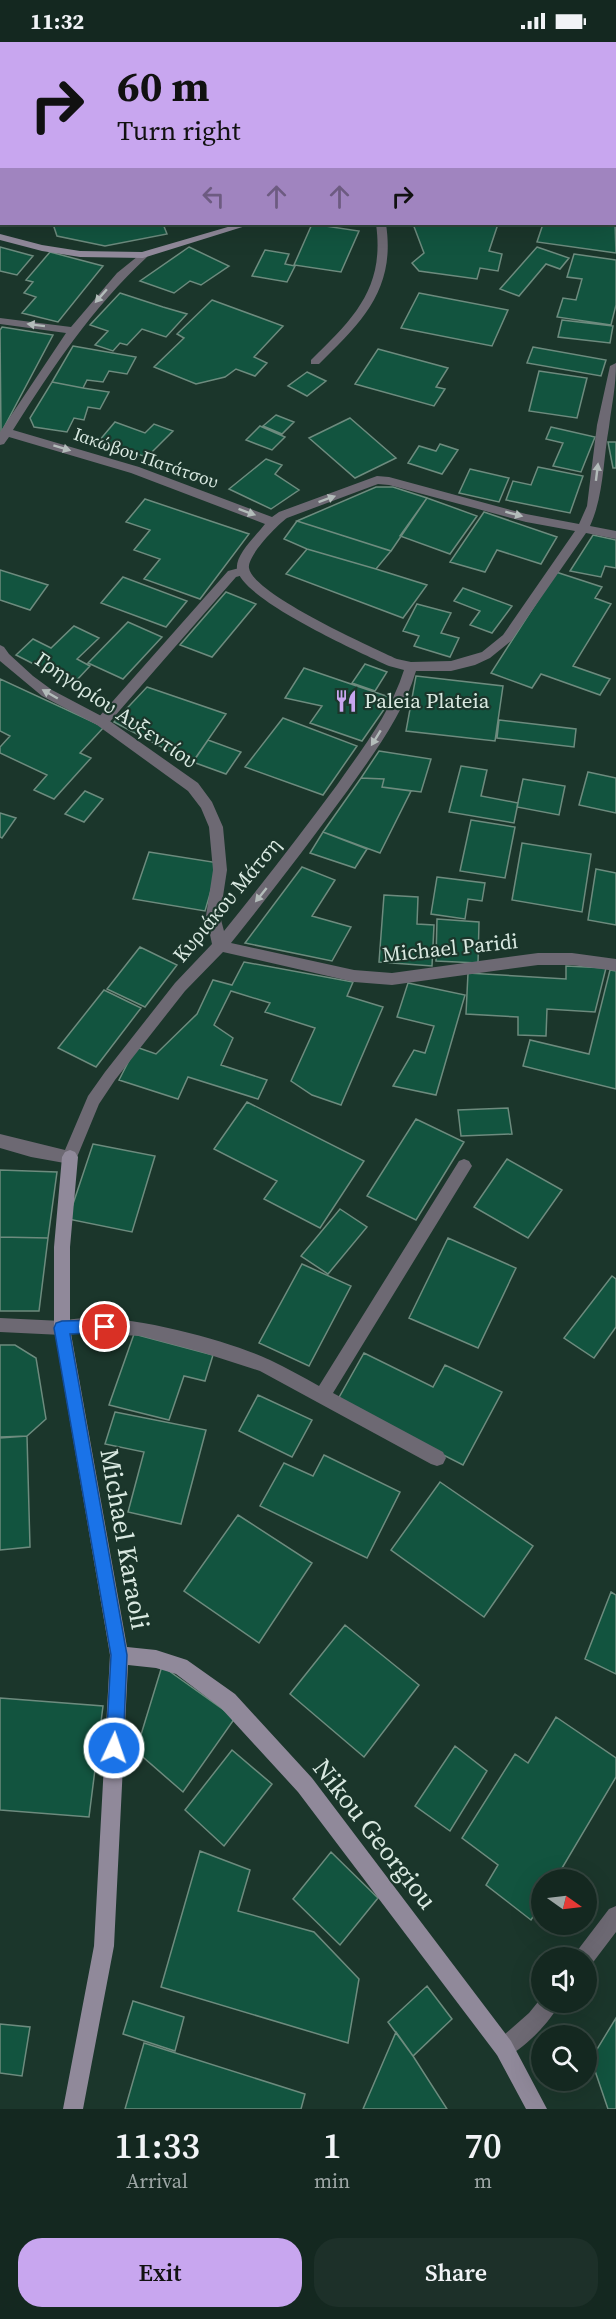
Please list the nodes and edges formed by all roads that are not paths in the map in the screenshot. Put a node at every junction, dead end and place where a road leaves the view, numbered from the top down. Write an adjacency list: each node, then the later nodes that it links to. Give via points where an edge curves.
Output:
1 (244, 225): 4 (street)
2 (381, 225): 7 (street, via 385,261 372,296 351,327)
3 (0, 237): 4 (street, via 80,254)
4 (143, 255): 6 (street, one-way to 6, via 119,275)
5 (0, 321): 6 (street, one-way to 5)
6 (71, 330): 9 (street)
7 (315, 362)
8 (616, 366): 11 (street, one-way to 8, via 593,506 603,425)
9 (3, 436): 10 (street, Ιακώβου Πατάτσου, one-way to 10, via 135,470)
10 (273, 522): 11 (street, one-way to 11, via 283,514 376,480 526,518); 13 (street, via 243,561)
11 (583, 528): 12 (street); 15 (street, via 507,638 486,655 451,666)
12 (616, 535)
13 (243, 572): 15 (street, via 253,585 309,622 394,663); 16 (street, via 232,574)
14 (0, 650): 16 (street, Γρηγορίου Αυξεντίου, one-way to 14, via 47,693)
15 (411, 667): 17 (street, Κυριάκου Μάτση, one-way to 17, via 403,694 364,757)
16 (102, 722): 17 (street, Γρηγορίου Αυξεντίου, via 193,787 207,806 216,826 220,870 213,916)
17 (220, 946): 18 (street, Michael Paridi, via 354,976 392,979 538,959); 20 (street, Κυριάκου Μάτση, via 180,987 110,1076 93,1101)
18 (616, 965)
19 (0, 1141): 20 (street)
20 (70, 1157): 23 (street, Michael Karaoli, via 62,1247)
21 (464, 1166): 24 (street)
22 (0, 1325): 23 (street)
23 (62, 1328): 24 (street, via 141,1329 201,1344 264,1365); 26 (street, Michael Karaoli)
24 (322, 1396): 25 (street)
25 (437, 1458)
26 (119, 1655): 30 (street, Nikou Georgiou, via 181,1666 228,1701 305,1785); 31 (street, Michael Karaoli, via 104,1946)
27 (616, 1916): 28 (street)
28 (592, 1947)
29 (541, 2013): 30 (street)
30 (504, 2048): 32 (street, Nikou Georgiou)
31 (73, 2109)
32 (537, 2109)

